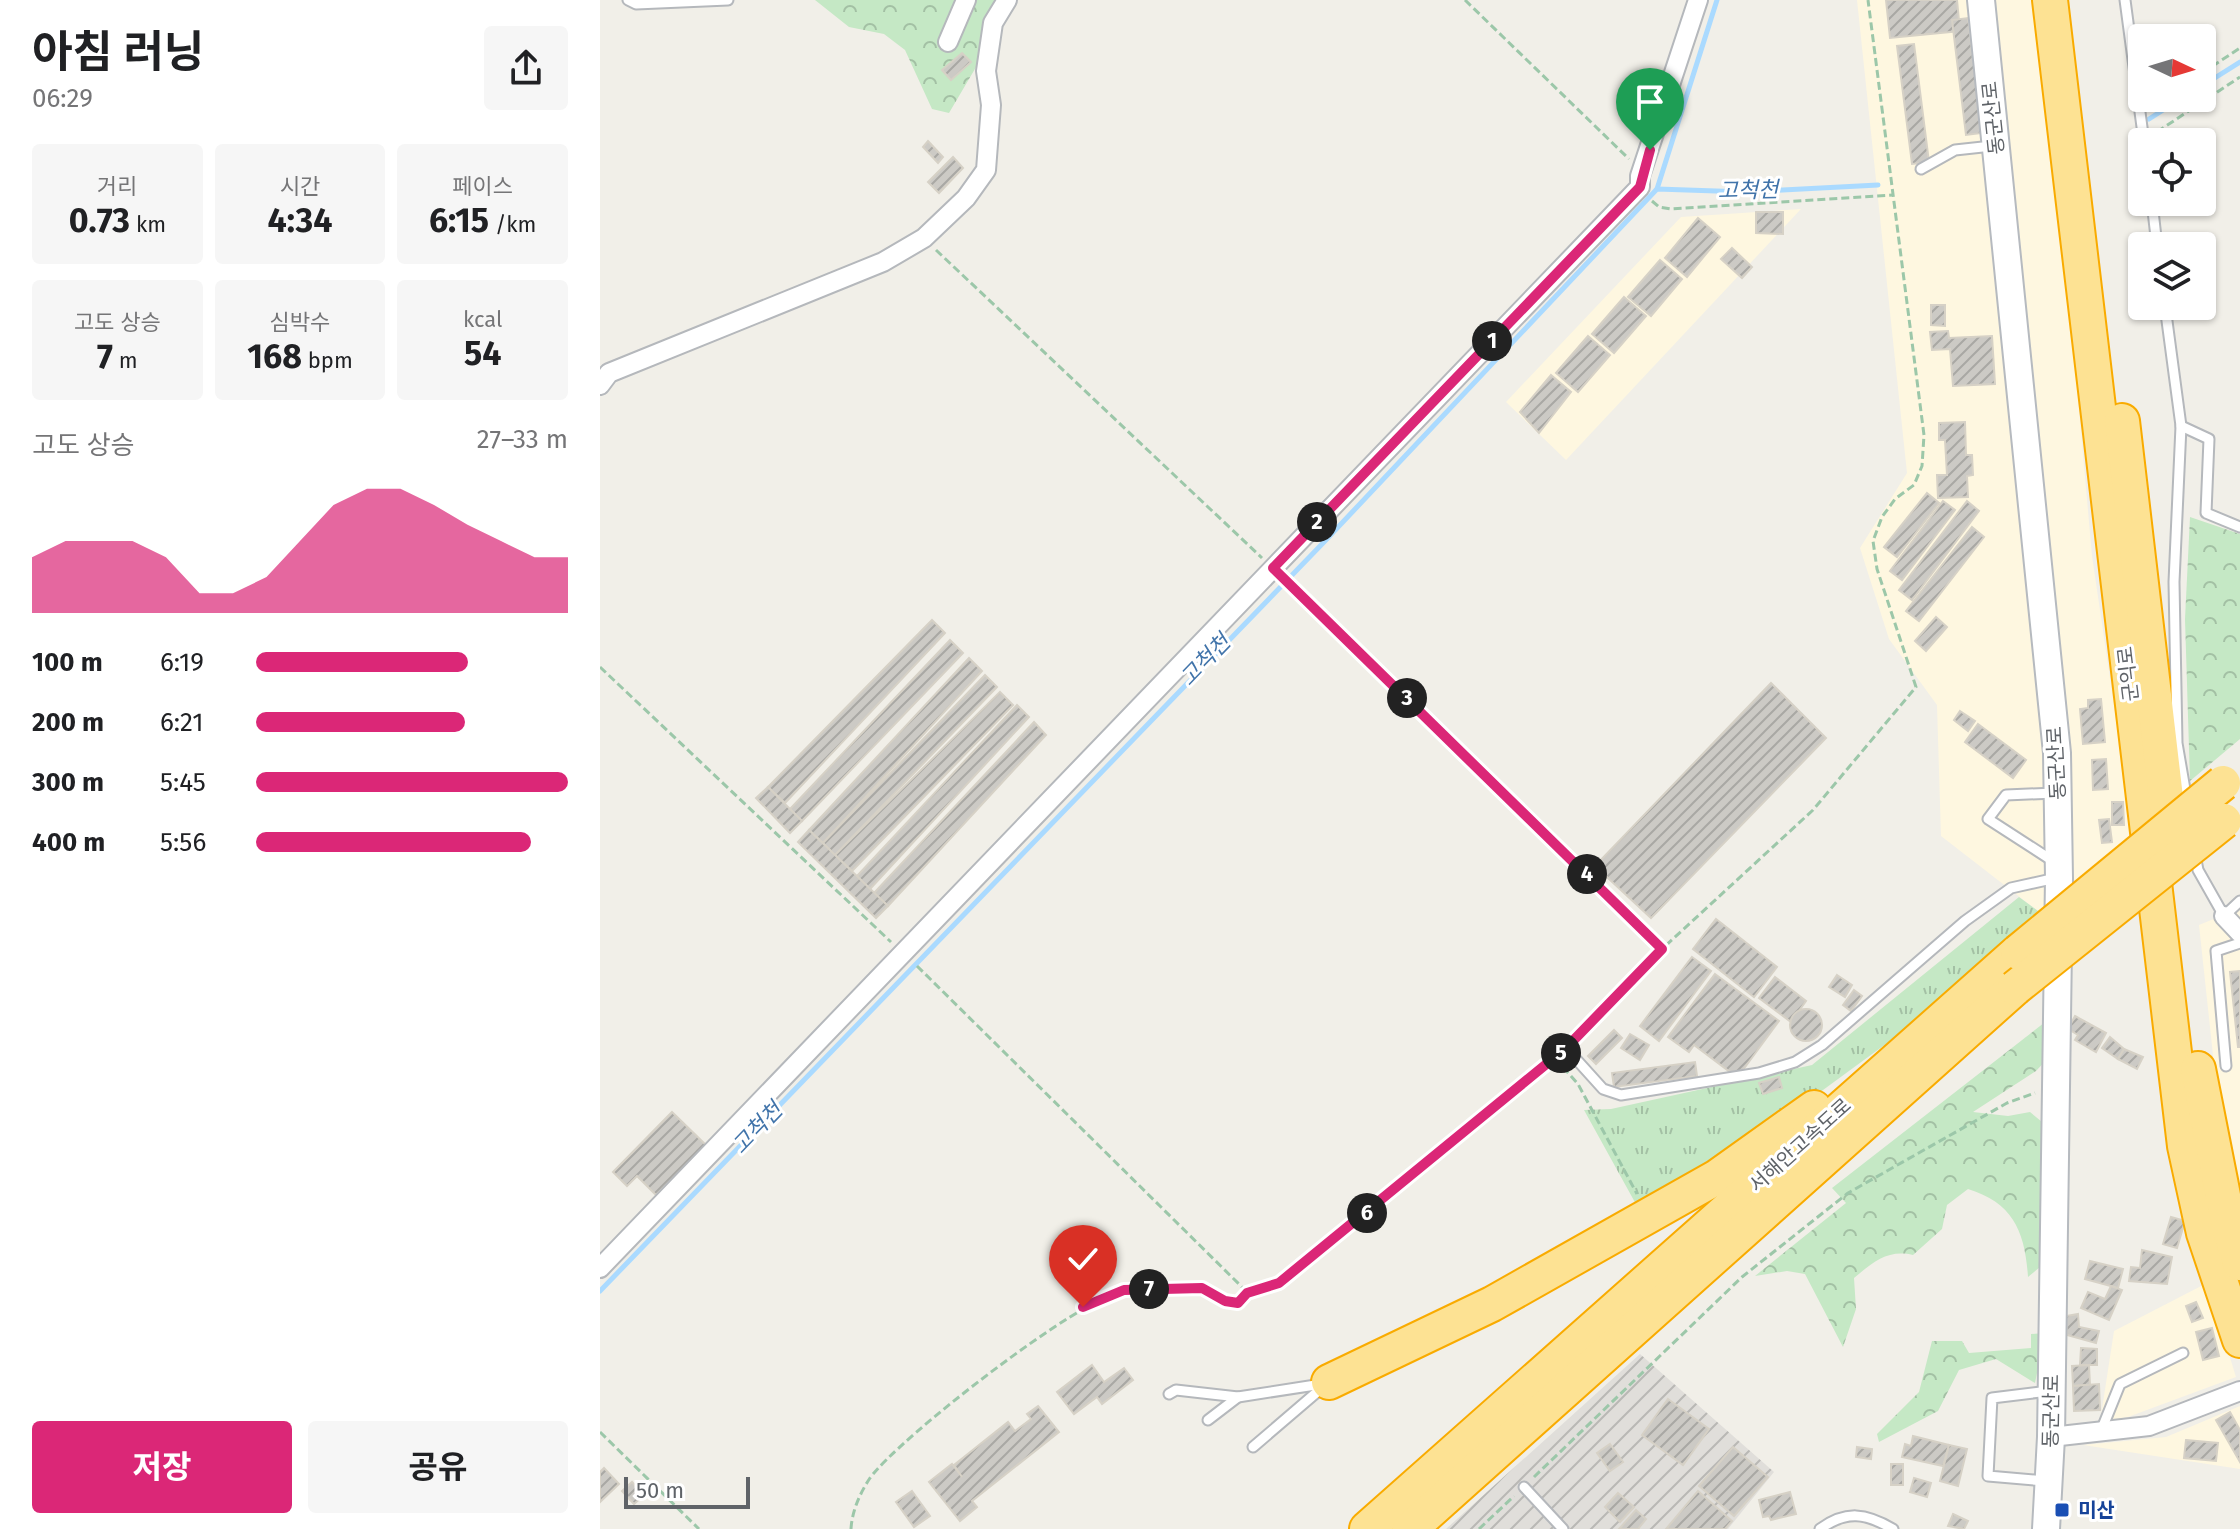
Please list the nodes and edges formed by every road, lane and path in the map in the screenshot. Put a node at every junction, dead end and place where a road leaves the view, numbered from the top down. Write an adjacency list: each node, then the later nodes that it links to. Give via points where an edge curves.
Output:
1 (628, 0): 12 (lane)
2 (728, 0): 12 (lane)
3 (966, 0): 13 (street)
4 (1007, 0): 24 (street, via 993,23 986,71 991,105 986,170 966,198)
5 (1465, 0): 21 (path, via 1634,163)
6 (1698, 0): 21 (street)
7 (1868, 0): 22 (path)
8 (1981, 0): 19 (street, 동군산로)
9 (2050, 0): 50 (highway, 군익로, via 2185,1146 2204,1233)
10 (2073, 0): 47 (highway, 군익로, via 2191,1017 2203,1107)
11 (2125, 0): 17 (lane)
12 (698, 1)
13 (948, 42)
14 (2240, 48): 15 (path)
15 (2216, 64)
16 (2240, 77): 18 (path)
17 (2142, 128)
18 (2164, 128)
19 (1995, 146): 20 (lane, via 1955,150); 31 (street, 동군산로)
20 (1921, 169)
21 (1640, 176): 29 (street, via 1640,187)
22 (1893, 195): 23 (path); 38 (path, via 1924,435 1922,466 1914,485 1895,499 1873,541 1877,569 1916,687 1813,810)
23 (1659, 207)
24 (924, 238): 26 (street, via 883,262 609,373); 29 (path)
25 (2167, 320): 27 (lane)
26 (600, 385)
27 (2181, 426): 28 (lane, via 2209,439 2206,513); 35 (lane, via 2174,582 2177,743 2198,870)
28 (2240, 527)
29 (1277, 570): 38 (path); 39 (street)
30 (600, 667): 39 (path)
31 (2058, 793): 33 (street, 동군산로); 33 (lane, via 2006,795 1988,819)
32 (2232, 795): 41 (highway, 서해안고속도로, bridge, via 2018,952); 67 (highway, 서해안고속도로, bridge)
33 (2059, 872): 42 (lane, via 2011,888 1965,921 1822,1045 1795,1062 1759,1073 1621,1095 1603,1089); 45 (street, 동군산로)
34 (2240, 901): 35 (lane)
35 (2224, 916): 36 (street)
36 (2240, 933)
37 (2240, 943): 44 (lane, via 2216,951)
38 (1662, 949): 42 (path)
39 (903, 953): 48 (street)
40 (925, 974): 49 (path)
41 (1957, 1005): 52 (highway, via 1717,1177 1492,1304); 66 (highway, 서해안고속도로)
42 (1566, 1048): 43 (path)
43 (1555, 1058): 46 (path, via 1578,1084); 49 (path, via 1320,1252 1279,1283)
44 (2226, 1066)
45 (2056, 1085): 53 (street, 동군산로); 63 (path, via 2007,1103 1848,1193 1742,1277)
46 (1639, 1197)
47 (2240, 1263)
48 (600, 1268)
49 (1247, 1293): 65 (path, via 1238,1303 1202,1288 1124,1290 1083,1307 964,1393 872,1476)
50 (2240, 1340)
51 (2183, 1353): 58 (lane, via 2120,1384)
52 (1329, 1382): 56 (lane); 61 (lane)
53 (2051, 1391): 60 (street, 동군산로); 62 (lane, via 1992,1398 1988,1476)
54 (2240, 1391): 58 (street, via 2149,1426)
55 (1169, 1394): 56 (lane, via 1176,1390)
56 (1238, 1397): 57 (lane)
57 (1208, 1420)
58 (2101, 1431): 60 (street)
59 (600, 1432): 64 (path)
60 (2051, 1437): 62 (street, 동군산로)
61 (1253, 1447)
62 (2049, 1482): 72 (street, 동군산로)
63 (1524, 1487): 68 (path); 69 (lane)
64 (699, 1529)
65 (851, 1529)
66 (1367, 1529)
67 (1410, 1529)
68 (1479, 1529)
69 (1563, 1529)
70 (1820, 1529): 71 (lane, via 1835,1518 1870,1516)
71 (1893, 1529)
72 (2046, 1529)

